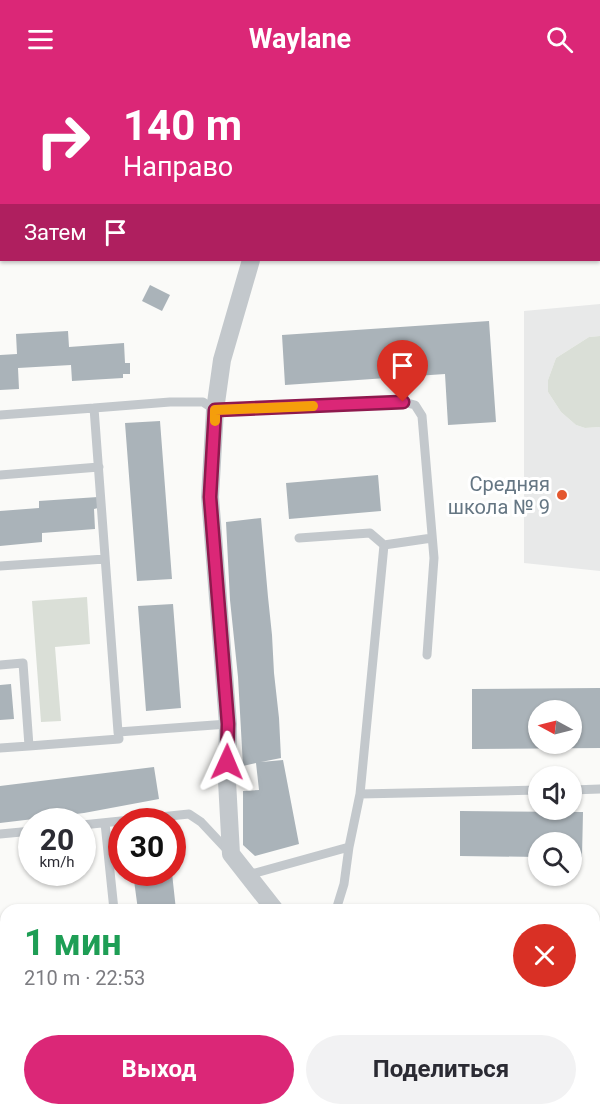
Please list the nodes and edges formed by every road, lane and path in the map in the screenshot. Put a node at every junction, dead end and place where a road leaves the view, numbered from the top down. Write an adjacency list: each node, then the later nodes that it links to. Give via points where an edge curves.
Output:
1 (251, 261): 3 (street, via 222,360)
2 (94, 408): 3 (lane, via 203,402); 4 (lane); 5 (lane)
3 (215, 410): 8 (lane, via 403,402 415,405 422,416); 14 (street, via 210,497)
4 (0, 415)
5 (99, 467): 6 (lane); 10 (lane)
6 (0, 475)
7 (299, 538): 9 (lane, via 370,532)
8 (432, 538): 9 (lane); 12 (lane)
9 (384, 545): 21 (lane)
10 (105, 559): 11 (lane); 15 (lane)
11 (0, 566)
12 (427, 655)
13 (0, 665): 16 (lane, via 23,663)
14 (228, 724): 15 (lane); 27 (street)
15 (118, 732): 16 (lane, via 119,739)
16 (29, 746): 17 (lane)
17 (0, 748)
18 (600, 789): 20 (lane)
19 (528, 790): 21 (lane)
20 (582, 790)
21 (360, 794): 26 (lane)
22 (105, 823): 23 (lane); 27 (lane, via 189,814); 29 (lane)
23 (96, 824)
24 (18, 832): 25 (lane)
25 (0, 834)
26 (349, 848): 28 (lane); 31 (lane)
27 (231, 854): 28 (street)
28 (248, 875): 30 (street)
29 (113, 904)
30 (270, 904)
31 (338, 904)

